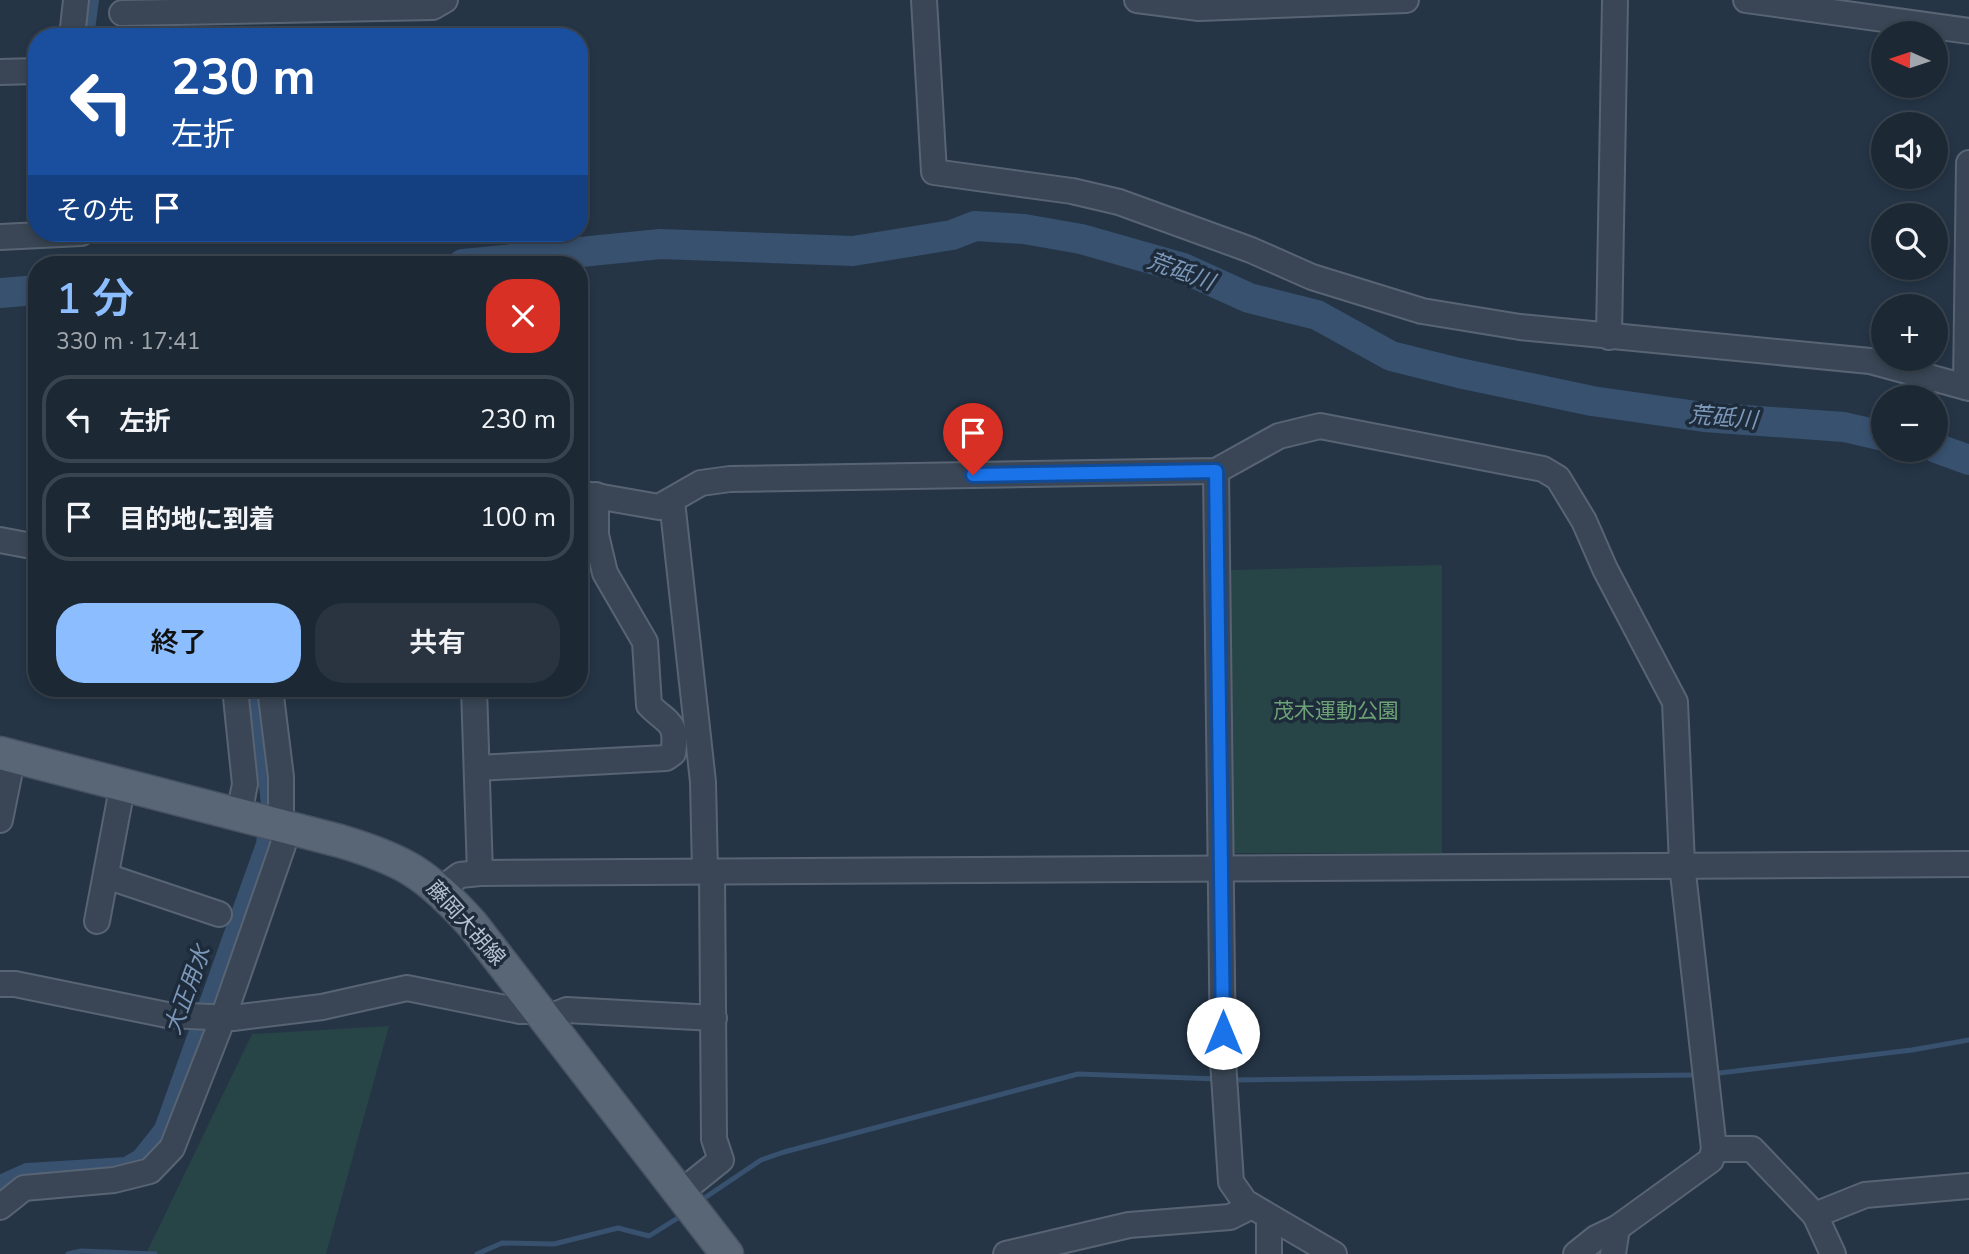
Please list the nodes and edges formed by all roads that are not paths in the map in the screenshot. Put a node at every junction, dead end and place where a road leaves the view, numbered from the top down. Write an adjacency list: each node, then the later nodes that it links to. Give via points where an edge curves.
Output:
1 (76, 0): 11 (street)
2 (445, 0): 10 (street, via 433,7)
3 (924, 0): 18 (street, via 934,172 1119,202 1312,277 1422,311)
4 (1138, 0): 8 (street, via 1199,8)
5 (1406, 0): 8 (street)
6 (1615, 0): 18 (street)
7 (1745, 0): 9 (street)
8 (1264, 3)
9 (1861, 8): 12 (street)
10 (122, 13)
11 (73, 28)
12 (1969, 31)
13 (28, 71): 14 (street)
14 (0, 72)
15 (1969, 163): 19 (street)
16 (28, 236): 17 (street)
17 (0, 237)
18 (1609, 337): 19 (street, via 1870,361)
19 (1967, 388)
20 (1216, 471): 23 (street, via 730,479 701,483); 34 (street, via 1279,436 1320,426 1543,469 1558,478 1675,702); 36 (street)
21 (588, 494): 23 (street, via 659,507)
22 (588, 499): 30 (street, via 603,566 645,642 649,705 670,720 673,752 666,758)
23 (672, 501): 37 (street)
24 (0, 540): 25 (street)
25 (28, 545)
26 (236, 697): 33 (street, via 245,784)
27 (271, 697): 33 (street, via 281,777)
28 (474, 697): 30 (street)
29 (6, 754): 31 (main road, 藤岡大胡線); 32 (street)
30 (477, 768): 38 (street)
31 (123, 783): 33 (main road, 藤岡大胡線); 39 (street)
32 (0, 820)
33 (269, 822): 40 (main road, 藤岡大胡線, via 389,855); 45 (street)
34 (1682, 864): 35 (street); 36 (street); 47 (street)
35 (1969, 864)
36 (1223, 866): 37 (street); 51 (street, via 1223,1061 1231,1182)
37 (709, 872): 38 (street); 46 (street)
38 (480, 873): 40 (street, via 460,875)
39 (106, 876): 41 (street); 42 (street)
40 (440, 890): 44 (main road, 藤岡大胡線)
41 (219, 914)
42 (97, 921)
43 (0, 984): 45 (street, via 146,1013)
44 (544, 1015): 45 (street, via 407,988 322,1007); 46 (street, via 567,1010); 49 (main road, 藤岡大胡線)
45 (220, 1017): 50 (street, via 180,1135 150,1171 114,1180 24,1188)
46 (714, 1017): 49 (street, via 715,1139 721,1160)
47 (1714, 1149): 52 (street, via 1752,1149); 53 (street, via 1712,1160)
48 (1969, 1186): 52 (street, via 1865,1195)
49 (680, 1193): 54 (main road, 藤岡大胡線)
50 (0, 1207)
51 (1261, 1212): 55 (street, via 1129,1225); 56 (street); 57 (street)
52 (1815, 1215): 60 (street)
53 (1618, 1228): 58 (street); 59 (street)
54 (727, 1254)
55 (1006, 1254)
56 (1269, 1254)
57 (1334, 1254)
58 (1576, 1254)
59 (1613, 1254)
60 (1833, 1254)

